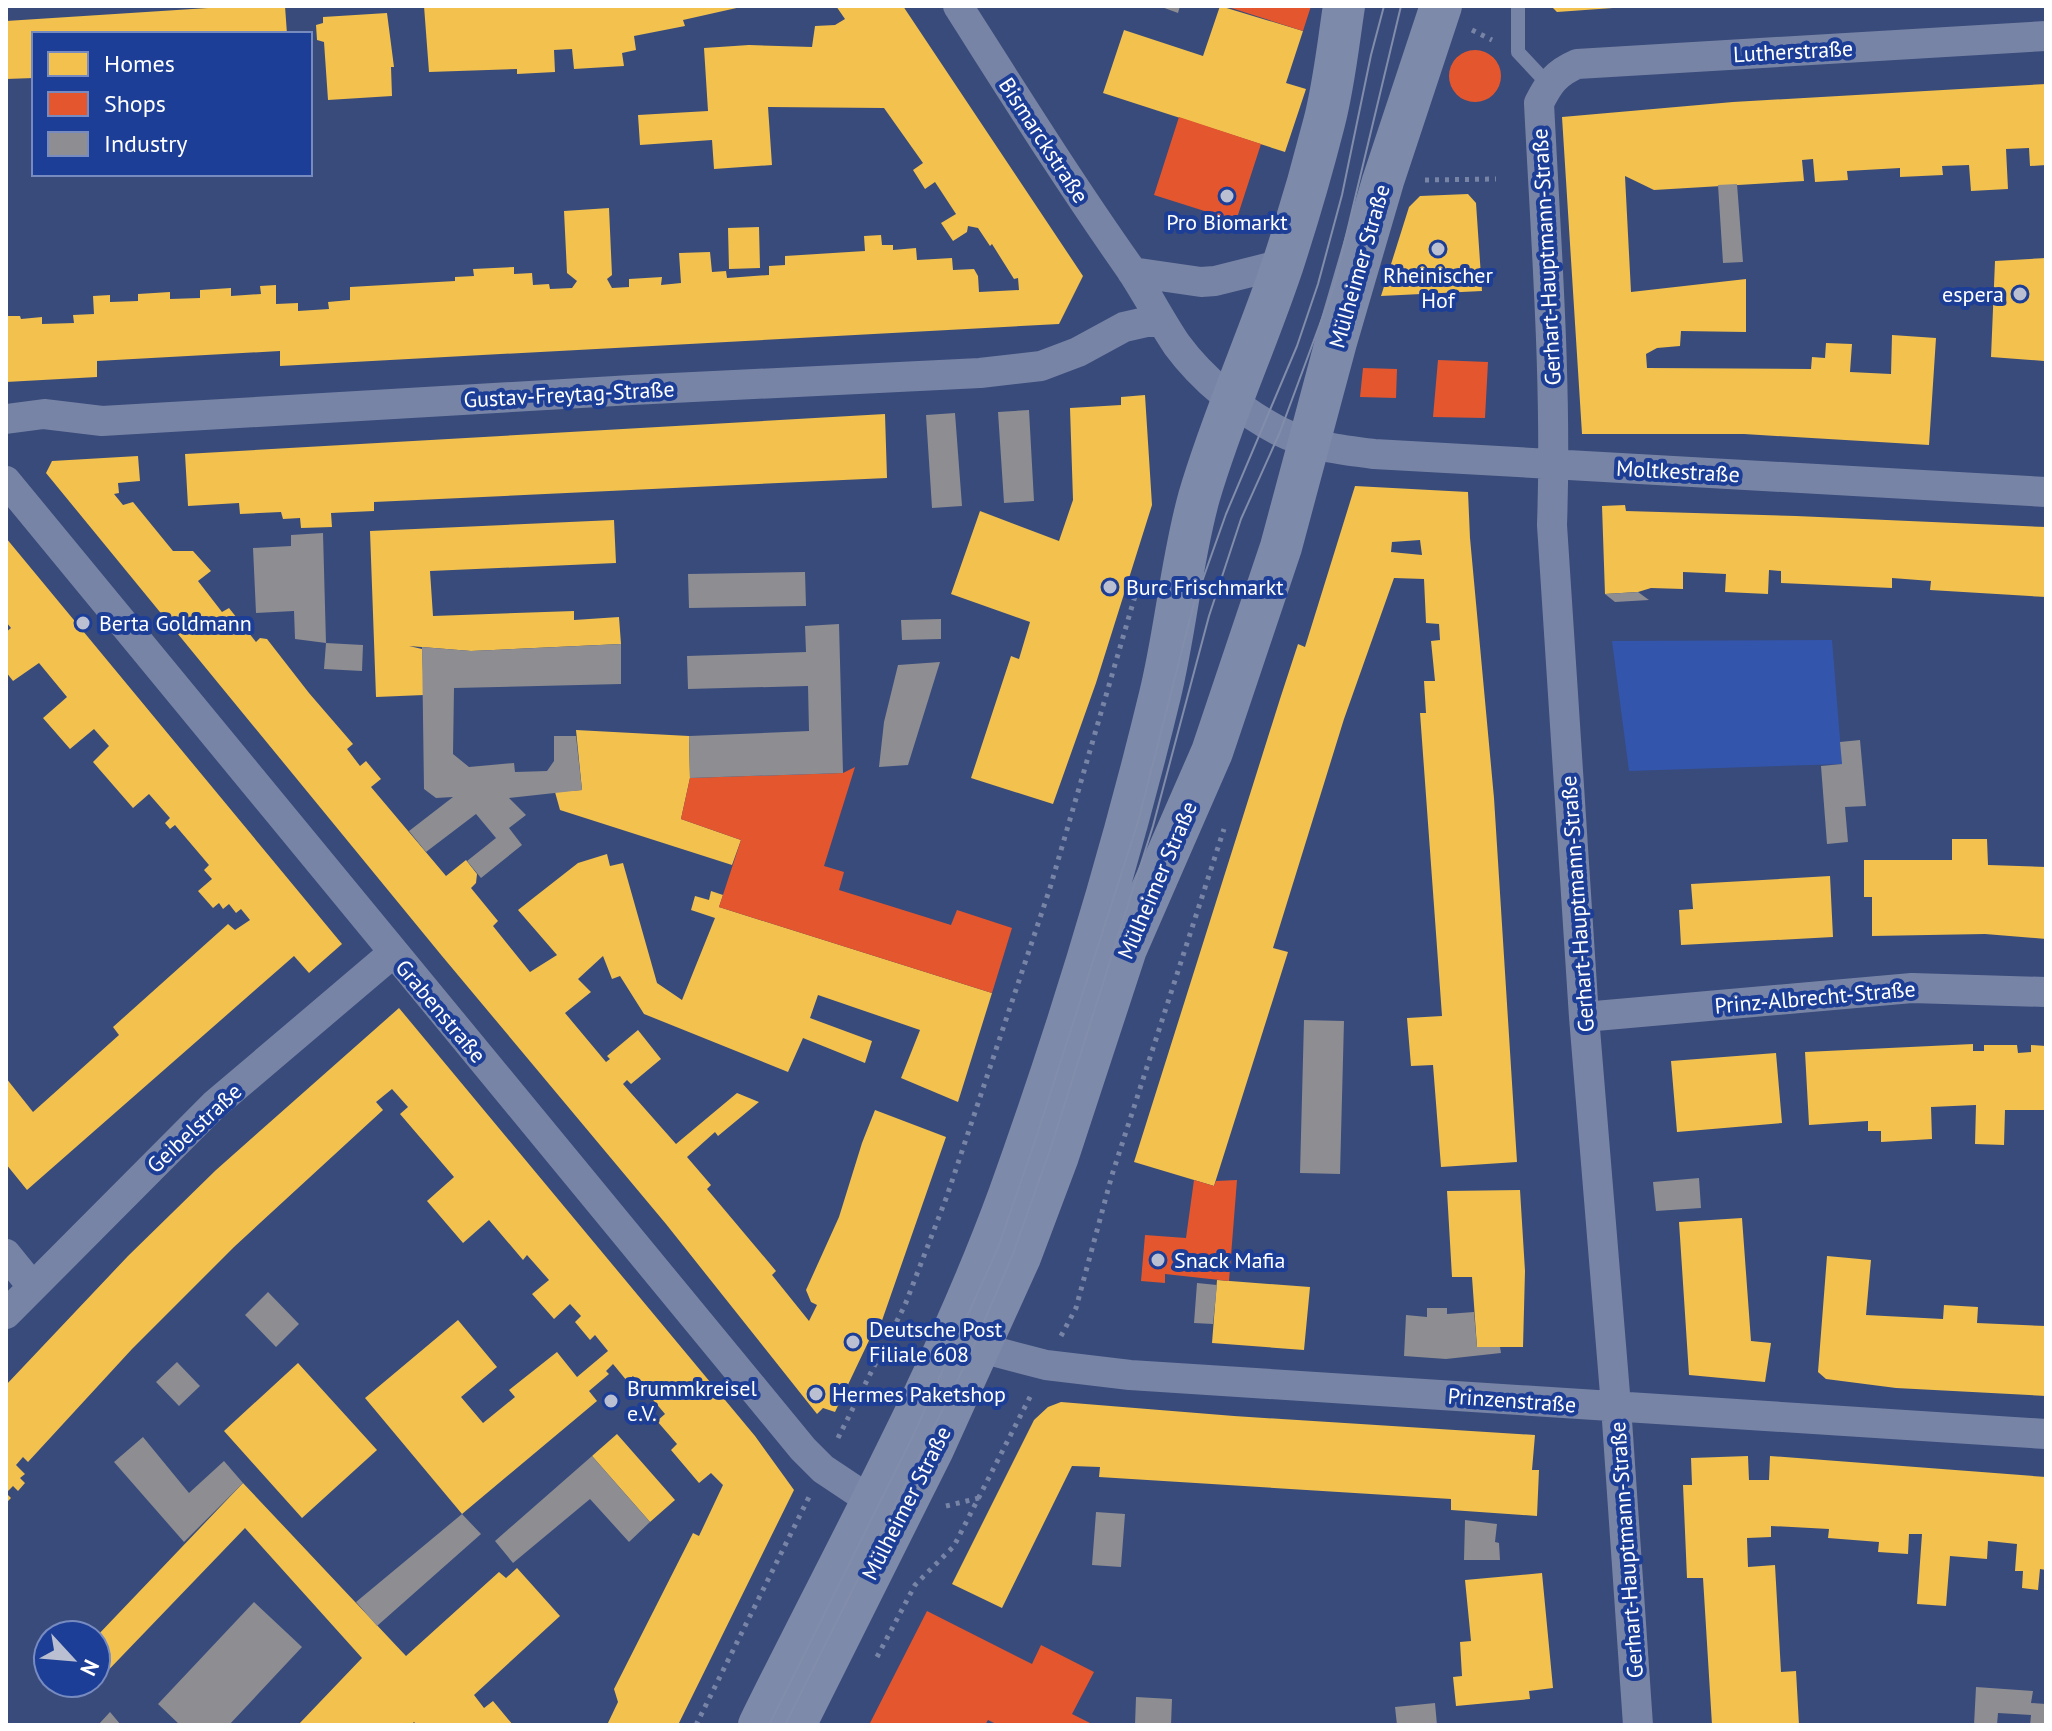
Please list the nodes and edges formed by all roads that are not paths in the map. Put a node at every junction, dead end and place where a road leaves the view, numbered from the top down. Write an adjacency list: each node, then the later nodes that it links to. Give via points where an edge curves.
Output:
1 (958, 6): 8 (street, Bismarckstraße)
2 (1344, 6): 7 (main road, Mülheimer Straße, via 1325,120)
3 (1518, 6): 6 (lane, via 1518,52)
4 (1440, 10): 13 (main road, Mülheimer Straße, via 1383,181)
5 (2046, 36): 6 (street, Lutherstraße, via 1577,64 1559,71)
6 (1548, 84): 14 (street, Gerhart-Hauptmann-Straße, via 1539,103)
7 (1283, 264): 8 (street, via 1215,281); 11 (main road, Mülheimer Straße)
8 (1139, 284): 9 (street, Bismarckstraße); 10 (street, Gustav-Freytag-Straße, via 1137,313)
9 (1162, 322): 10 (street, Gustav-Freytag-Straße); 11 (street, Bismarckstraße, via 1188,357)
10 (1124, 327): 12 (street, Gustav-Freytag-Straße, via 1041,366 980,373 102,421 44,414)
11 (1232, 400): 13 (street, Bismarckstraße, via 1280,432); 26 (main road, Mülheimer Straße, via 1186,546 1162,688 1131,810 1051,1070 1008,1196)
12 (6, 419)
13 (1310, 444): 14 (street, Moltkestraße, via 1374,454); 23 (main road, Mülheimer Straße, via 1212,752 1126,949 1058,1156)
14 (1554, 464): 16 (street, Moltkestraße); 19 (street, Gerhart-Hauptmann-Straße, via 1552,525)
15 (6, 481): 17 (street, Grabenstraße)
16 (2046, 492)
17 (393, 953): 21 (street, Geibelstraße, via 214,1105); 26 (street, Grabenstraße, via 773,1413 823,1469)
18 (2046, 992): 19 (street, Prinz-Albrecht-Straße, via 1912,988)
19 (1584, 1017): 24 (street, Gerhart-Hauptmann-Straße)
20 (6, 1254): 21 (street)
21 (32, 1286): 22 (street, Geibelstraße)
22 (6, 1314)
23 (981, 1348): 24 (street, Prinzenstraße, via 1046,1365 1130,1375); 26 (main road, Mülheimer Straße)
24 (1616, 1406): 25 (street, Prinzenstraße); 29 (street, Gerhart-Hauptmann-Straße)
25 (2046, 1434)
26 (884, 1509): 27 (main road, Mülheimer Straße); 28 (main road, Mülheimer Straße)
27 (759, 1725)
28 (795, 1725)
29 (1638, 1725)

